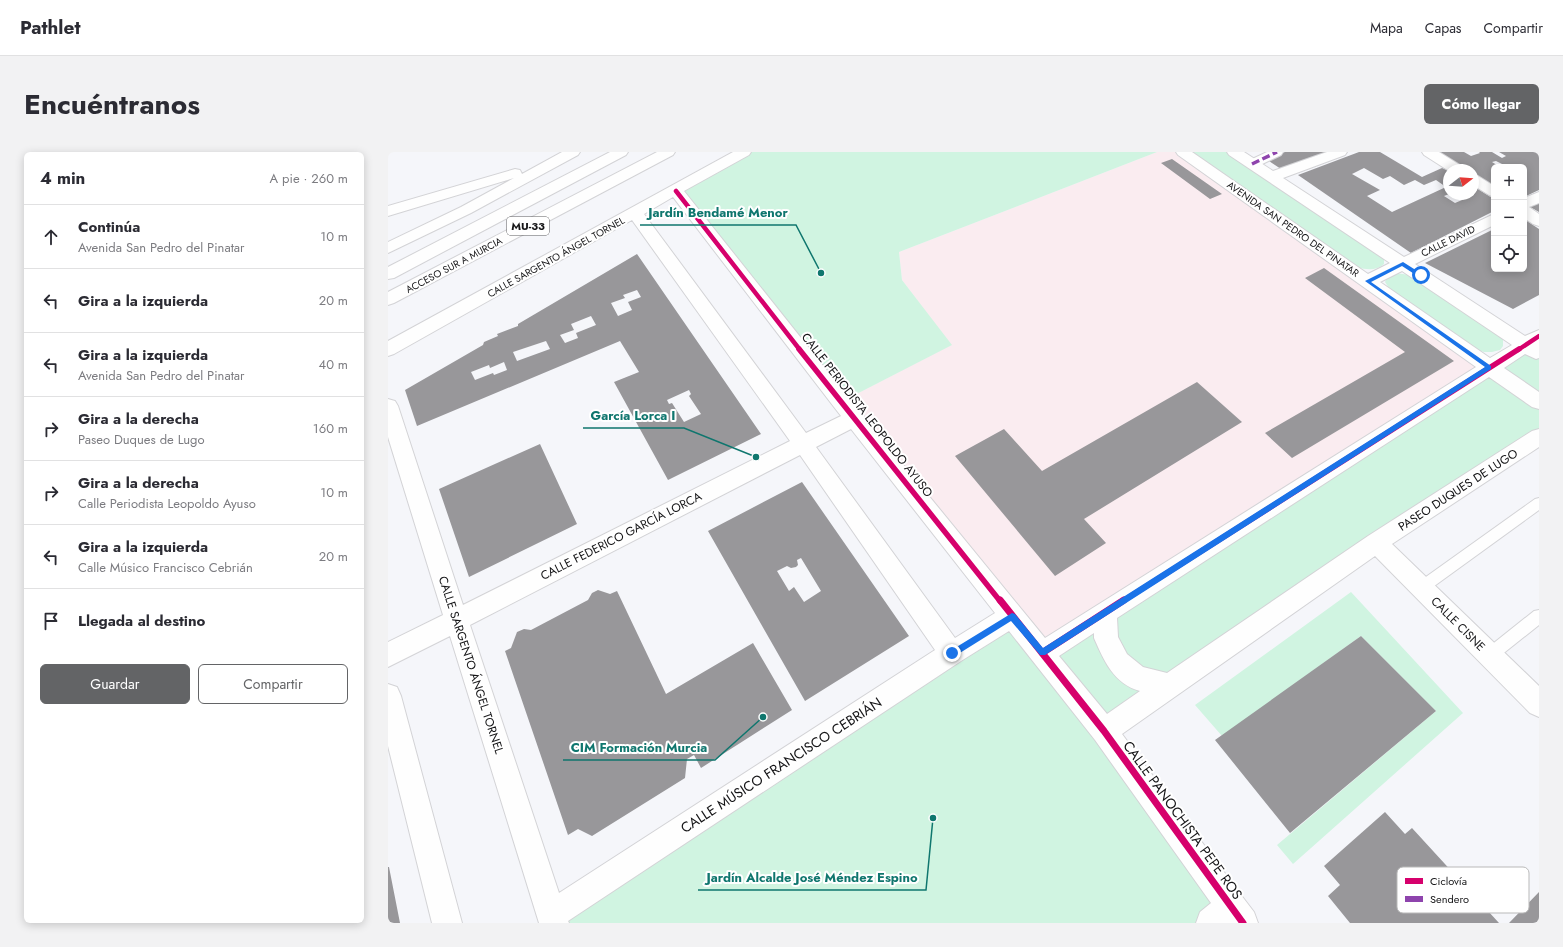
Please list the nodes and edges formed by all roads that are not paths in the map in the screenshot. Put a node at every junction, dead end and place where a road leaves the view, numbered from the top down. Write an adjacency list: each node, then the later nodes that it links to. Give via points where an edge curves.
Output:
1 (573, 152): 10 (main road)
2 (621, 152): 27 (main road, ACCESO SUR A MURCIA / MU-33)
3 (668, 152): 29 (main road, ACCESO SUR A MURCIA / MU-33)
4 (744, 152): 16 (main road, CALLE SARGENTO ÁNGEL TORNEL)
5 (1183, 152): 28 (main road, AVENIDA SAN PEDRO DEL PINATAR)
6 (1234, 152): 11 (main road)
7 (1277, 152): 11 (street)
8 (1340, 152): 14 (main road)
9 (1429, 152): 12 (main road)
10 (554, 156): 13 (main road)
11 (1252, 164): 14 (main road)
12 (1448, 164)
13 (520, 175): 20 (main road); 25 (main road, via 466,210)
14 (1272, 177): 26 (main road)
15 (1479, 183): 17 (main road)
16 (676, 190): 21 (main road, CALLE SARGENTO ÁNGEL TORNEL); 35 (main road, CALLE PERIODISTA LEOPOLDO AYUSO)
17 (1491, 190)
18 (1539, 197): 19 (main road)
19 (1527, 203)
20 (388, 211)
21 (635, 213): 31 (main road, CALLE SARGENTO ÁNGEL TORNEL); 37 (main road)
22 (1527, 213): 24 (main road)
23 (1491, 219): 26 (main road, CALLE DAVID)
24 (1539, 221)
25 (388, 248)
26 (1403, 263): 28 (main road, CALLE DAVID); 30 (main road)
27 (388, 274)
28 (1367, 281): 32 (main road, AVENIDA SAN PEDRO DEL PINATAR)
29 (388, 299)
30 (1534, 345): 32 (main road)
31 (388, 350)
32 (1489, 367): 33 (main road, AVENIDA SAN PEDRO DEL PINATAR); 41 (main road)
33 (1539, 402)
34 (388, 406): 44 (main road, CALLE SARGENTO ÁNGEL TORNEL)
35 (854, 418): 37 (main road, CALLE FEDERICO GARCÍA LORCA); 42 (main road, CALLE PERIODISTA LEOPOLDO AYUSO)
36 (1539, 437): 39 (main road, PASEO DUQUES DE LUGO)
37 (803, 444): 44 (main road, CALLE FEDERICO GARCÍA LORCA); 45 (main road)
38 (1539, 503): 40 (lane)
39 (1376, 543): 40 (main road, CALLE CISNE); 49 (main road, PASEO DUQUES DE LUGO)
40 (1421, 588): 48 (main road, CALLE CISNE)
41 (1105, 612): 46 (main road); 49 (main road, via 1106,638 1118,662 1137,678)
42 (1012, 616): 45 (main road, CALLE MÚSICO FRANCISCO CEBRIÁN); 46 (main road, CALLE PERIODISTA LEOPOLDO AYUSO)
43 (1539, 616): 48 (lane)
44 (456, 620): 47 (main road, CALLE FEDERICO GARCÍA LORCA); 54 (main road, CALLE SARGENTO ÁNGEL TORNEL)
45 (952, 653): 54 (main road, CALLE MÚSICO FRANCISCO CEBRIÁN)
46 (1042, 653): 52 (main road, CALLE PANOCHISTA PEPE ROS)
47 (388, 655)
48 (1490, 656): 51 (main road, CALLE CISNE)
49 (1169, 686): 52 (main road, PASEO DUQUES DE LUGO)
50 (388, 696): 55 (main road)
51 (1539, 704)
52 (1104, 731): 53 (main road, CALLE PANOCHISTA PEPE ROS)
53 (1229, 917)
54 (552, 919)
55 (447, 923)

